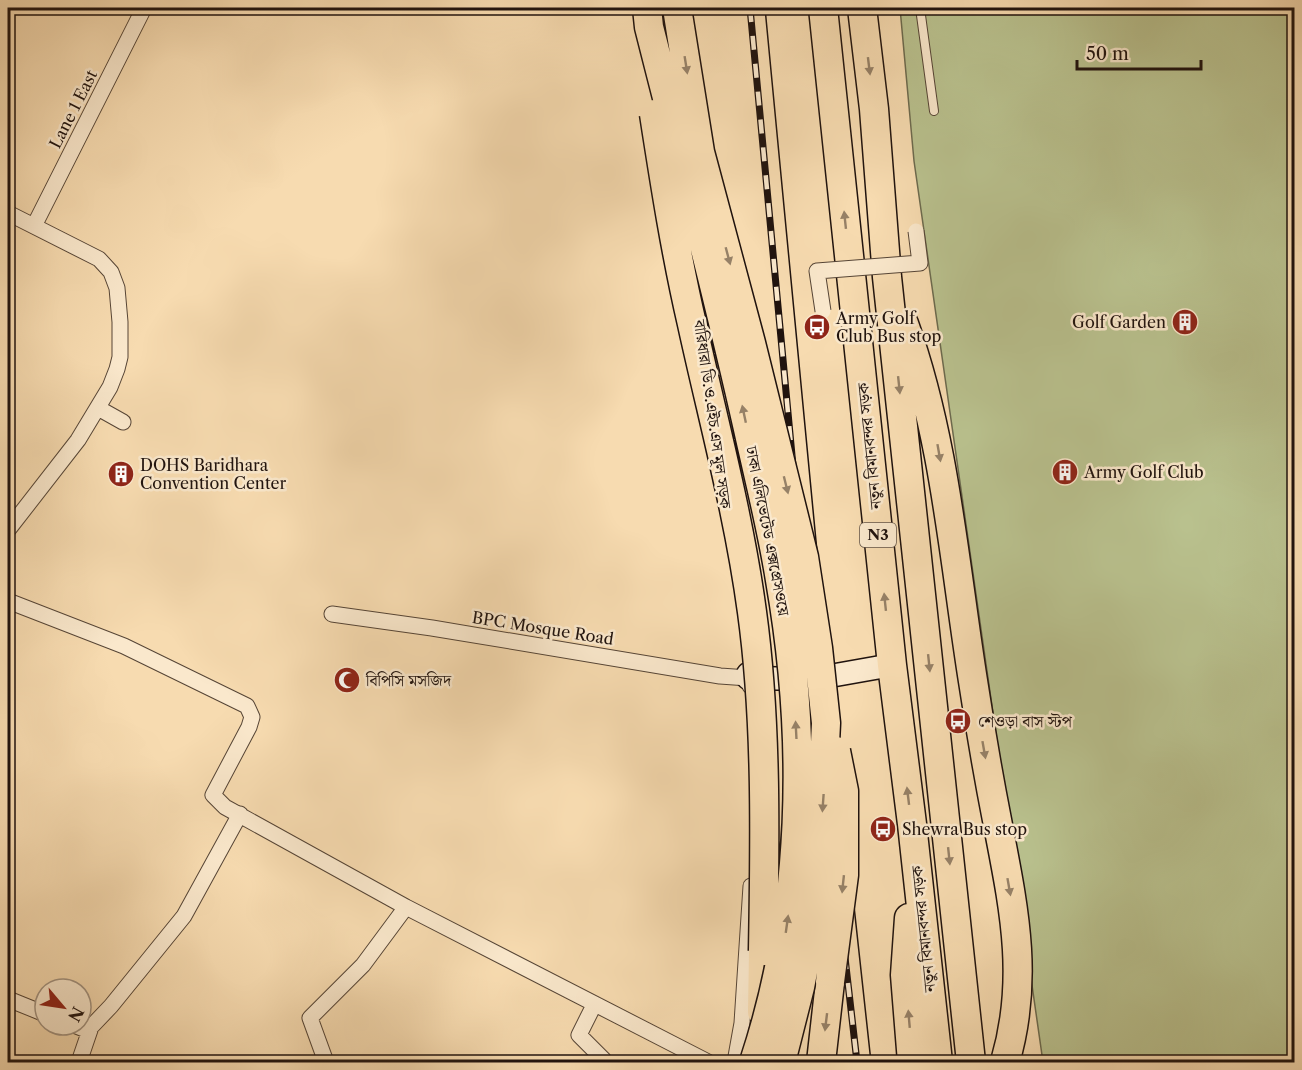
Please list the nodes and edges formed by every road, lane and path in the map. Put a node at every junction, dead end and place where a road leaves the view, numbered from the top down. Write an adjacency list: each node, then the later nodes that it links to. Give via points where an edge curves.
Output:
1 (144, 8): 9 (street, Lane 1 East)
2 (677, 8): 20 (highway, ঢাকা এলিভেটেড এক্সপ্রেসওয়ে, one-way to 20, bridge, via 700,152 804,557)
3 (822, 8): 18 (highway, নতুন বিমানবন্দর সড়ক / N3, one-way to 3)
4 (862, 8): 11 (highway, নতুন বিমানবন্দর সড়ক / N3, one-way to 11)
5 (920, 8): 7 (lane)
6 (647, 14): 19 (street, বারিধারা ডি.ও.এইচ.এস মূল সড়ক, via 693,264); 34 (highway, ঢাকা এলিভেটেড এক্সপ্রেসওয়ে, one-way to 6, bridge, via 770,1015 794,876 797,728 788,629 737,382); 35 (highway, bridge, via 646,60 670,218 728,477 752,612 765,829)
7 (934, 111)
8 (8, 213): 9 (street)
9 (33, 226): 13 (street, via 99,259 111,272 117,288 120,357)
10 (916, 231): 12 (street, bridge, via 920,262 817,271)
11 (887, 277): 40 (highway, নতুন বিমানবন্দর সড়ক / N3, one-way to 40); 41 (highway, one-way to 41, via 932,417 1016,928 1019,966 1011,1043)
12 (824, 311)
13 (98, 408): 14 (street); 15 (street)
14 (123, 422)
15 (8, 530)
16 (8, 601): 21 (street, via 124,646 247,706 252,717 249,727 213,795)
17 (332, 614): 19 (street, BPC Mosque Road)
18 (892, 665): 19 (street, via 813,679); 22 (highway, নতুন বিমানবন্দর সড়ক / N3, one-way to 18)
19 (748, 678): 33 (street, via 755,812 742,1023)
20 (826, 723): 36 (highway, ঢাকা এলিভেটেড এক্সপ্রেসওয়ে, one-way to 36, bridge, via 812,926); 37 (highway, one-way to 37, bridge, via 844,791 844,875)
21 (240, 814): 23 (street); 27 (street, via 184,916)
22 (915, 849): 38 (highway, one-way to 22, via 905,975); 39 (highway, নতুন বিমানবন্দর সড়ক / N3)
23 (406, 907): 25 (street); 30 (street, via 363,965 310,1018)
24 (8, 999): 26 (street)
25 (594, 1005): 31 (street, via 579,1035); 32 (street)
26 (33, 1009)
27 (93, 1025)
28 (87, 1037): 29 (street)
29 (79, 1062)
30 (326, 1062)
31 (604, 1062)
32 (708, 1062)
33 (735, 1062)
34 (754, 1062)
35 (762, 1062)
36 (781, 1062)
37 (821, 1062)
38 (912, 1062)
39 (938, 1062)
40 (971, 1062)
41 (1005, 1062)

